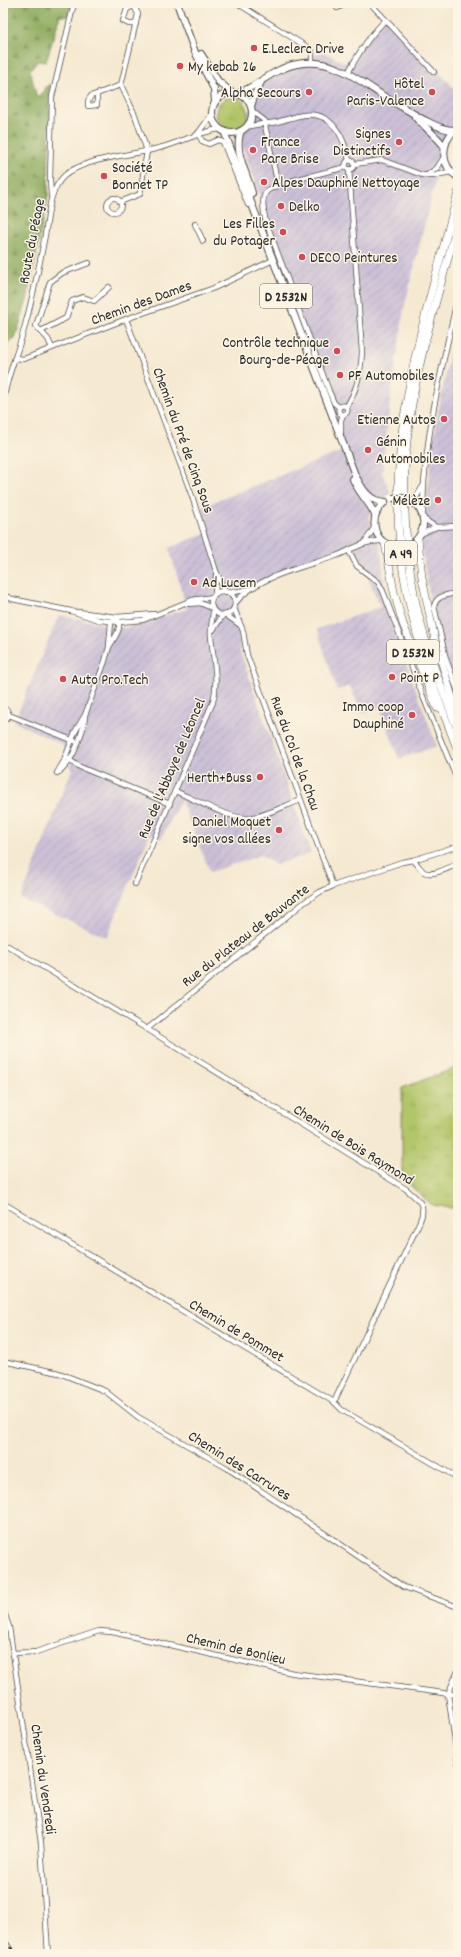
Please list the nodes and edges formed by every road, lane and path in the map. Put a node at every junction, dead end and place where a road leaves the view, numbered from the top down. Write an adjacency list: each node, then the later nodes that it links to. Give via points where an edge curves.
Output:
1 (74, 3): 37 (street, via 52,97)
2 (177, 3): 9 (main road)
3 (237, 3): 10 (street, via 307,47 312,52)
4 (348, 3): 6 (street)
5 (370, 3): 7 (street)
6 (337, 8)
7 (386, 20): 11 (street); 12 (street, via 360,51)
8 (136, 24): 14 (street)
9 (189, 34): 15 (main road, via 218,81); 17 (main road, via 214,89)
10 (312, 62): 12 (main road, via 333,66); 13 (main road, via 288,66)
11 (434, 72)
12 (348, 73): 19 (main road)
13 (262, 81): 15 (main road); 18 (main road)
14 (121, 85): 16 (street); 27 (street, via 135,115)
15 (234, 93): 17 (main road, via 222,95); 18 (main road, via 246,99)
16 (98, 94)
17 (215, 102): 20 (main road)
18 (251, 109): 21 (street); 22 (main road, via 251,120)
19 (409, 112): 23 (main road, via 439,128); 26 (main road)
20 (212, 114): 24 (main road, via 214,122); 25 (street, Route du Péage)
21 (265, 123): 22 (street); 29 (street, via 305,115 324,118 339,132); 35 (street)
22 (243, 129): 24 (main road, via 230,133); 41 (main road, D 2532N, via 238,139 238,148)
23 (457, 129): 26 (main road, via 449,137)
24 (222, 130): 25 (street, Route du Péage); 41 (main road, D 2532N)
25 (198, 133): 27 (street, Route du Péage); 39 (street, via 202,141 209,144 218,140 223,142)
26 (445, 147): 28 (main road)
27 (147, 151): 37 (street, Route du Péage, via 96,162 73,170 59,182); 38 (street, via 140,194)
28 (444, 157): 32 (main road); 33 (street)
29 (349, 160): 30 (street); 31 (street, via 346,162)
30 (355, 164): 31 (street, via 353,169); 33 (street, via 382,160 417,174)
31 (347, 168): 35 (street); 55 (street, via 362,352 361,370)
32 (451, 172): 33 (street); 34 (main road)
33 (427, 175)
34 (458, 177)
35 (278, 185): 54 (street, via 266,192 263,200 266,219 329,391 334,403)
36 (458, 193): 98 (highway, A 49, via 408,392 400,439 397,486 400,544 410,607 426,663)
37 (51, 195): 51 (street, Route du Péage, via 29,309)
38 (120, 202)
39 (248, 205)
40 (458, 220): 96 (highway, A 49, via 414,391 407,438 404,486 406,536 416,600 430,652)
41 (259, 221): 44 (main road, D 2532N)
42 (194, 224): 43 (street)
43 (203, 241)
44 (273, 260): 48 (street, Chemin des Dames, via 214,288); 57 (main road, D 2532N)
45 (89, 263): 49 (street, via 62,273 50,282 36,326)
46 (110, 287): 49 (street, via 94,301 83,297 72,301 66,318)
47 (458, 296): 59 (street, via 437,393)
48 (126, 319): 50 (street, Chemin des Dames); 71 (street, Chemin du Pré de Cinq Sous, via 192,496)
49 (41, 331): 50 (street)
50 (52, 348): 51 (street, Chemin des Dames, via 24,359)
51 (15, 358): 52 (street, Route du Péage)
52 (4, 390): 53 (street, Route du Péage)
53 (3, 403)
54 (339, 407): 55 (street); 56 (street, via 339,413)
55 (346, 407): 56 (street, via 347,412)
56 (343, 415): 58 (street, via 340,426)
57 (331, 417): 58 (main road, D 2532N); 62 (main road, D 2532N, via 355,484)
58 (342, 442): 61 (main road, D 2532N, via 363,490 372,499)
59 (424, 485): 60 (street, via 419,494); 63 (street)
60 (411, 500): 61 (main road, bridge, via 392,498); 63 (main road)
61 (385, 502): 62 (main road)
62 (375, 515): 66 (main road)
63 (423, 517): 65 (street); 67 (main road)
64 (458, 526): 65 (street)
65 (436, 527): 67 (street)
66 (374, 528): 68 (main road); 69 (street)
67 (418, 538): 68 (main road, bridge, via 405,547 394,547); 94 (highway, D 2532N, via 422,578 435,640)
68 (383, 542): 69 (street); 99 (highway, D 2532N, via 403,624)
69 (364, 544): 70 (street)
70 (349, 551): 72 (street, via 280,575); 100 (street, via 357,566 378,582 383,591)
71 (216, 571): 73 (street, Chemin du Pré de Cinq Sous); 76 (street, Chemin du Pré de Cinq Sous)
72 (252, 589): 73 (street); 80 (street)
73 (227, 592): 76 (street); 80 (street, via 233,598)
74 (458, 592): 91 (street, via 441,596 434,606 446,659)
75 (3, 595): 78 (street)
76 (214, 596): 79 (street); 81 (street)
77 (3, 599): 78 (street)
78 (12, 599): 82 (street)
79 (185, 604): 81 (street, via 200,603); 83 (street)
80 (234, 606): 84 (street); 88 (street, Rue du Col de la Chau)
81 (213, 609): 84 (street); 89 (street, Rue de l'Abbaye de Léoncel)
82 (71, 611): 85 (street); 86 (street)
83 (159, 614): 85 (street); 87 (street, via 143,620)
84 (224, 615): 88 (street, via 237,621); 89 (street, via 214,626)
85 (117, 617): 86 (street); 87 (street)
86 (111, 622): 87 (street); 90 (street)
87 (120, 622): 90 (street, via 117,635)
88 (241, 626): 102 (street, Rue du Col de la Chau, via 247,655)
89 (211, 635): 101 (street, Rue de l'Abbaye de Léoncel, via 216,689 213,702)
90 (109, 647): 97 (street)
91 (458, 692)
92 (3, 709): 93 (street, via 7,710)
93 (9, 715): 95 (street); 97 (street)
94 (458, 717)
95 (3, 718)
96 (458, 731)
97 (75, 741): 103 (street, via 68,758 80,767)
98 (458, 751)
99 (458, 756)
100 (458, 782)
101 (175, 791): 102 (street, via 246,818); 103 (street, Rue de l'Abbaye de Léoncel)
102 (301, 800): 108 (street, Rue du Col de la Chau)
103 (170, 804): 107 (street, Rue de l'Abbaye de Léoncel)
104 (458, 846): 105 (street, Rue du Plateau de Bouvante)
105 (413, 860): 106 (street, via 428,873); 108 (street, Rue du Plateau de Bouvante)
106 (458, 864)
107 (135, 884)
108 (333, 886): 110 (street, Rue du Plateau de Bouvante, via 306,901)
109 (3, 943): 110 (street, Chemin de Bois Raymond)
110 (147, 1029): 113 (street, Chemin de Bois Raymond, via 406,1189 421,1203 424,1212)
111 (3, 1203): 113 (street, Chemin de Pommet)
112 (3, 1361): 115 (street, Chemin des Carrures, via 59,1373 105,1390 138,1417 228,1468 404,1587)
113 (334, 1402): 114 (street, Chemin de Pommet, via 342,1410)
114 (458, 1478)
115 (458, 1607)
116 (3, 1609): 117 (street, Chemin du Vendredi)
117 (9, 1627): 118 (street); 119 (street, Chemin du Vendredi)
118 (3, 1628)
119 (13, 1653): 121 (street, Chemin de Bonlieu, via 36,1652 99,1631 112,1632 293,1673); 124 (street, Chemin du Vendredi, via 41,1842)
120 (458, 1671): 121 (street)
121 (448, 1694): 122 (street, Chemin de Bonlieu); 123 (street)
122 (458, 1695)
123 (458, 1762)
124 (48, 1954)

